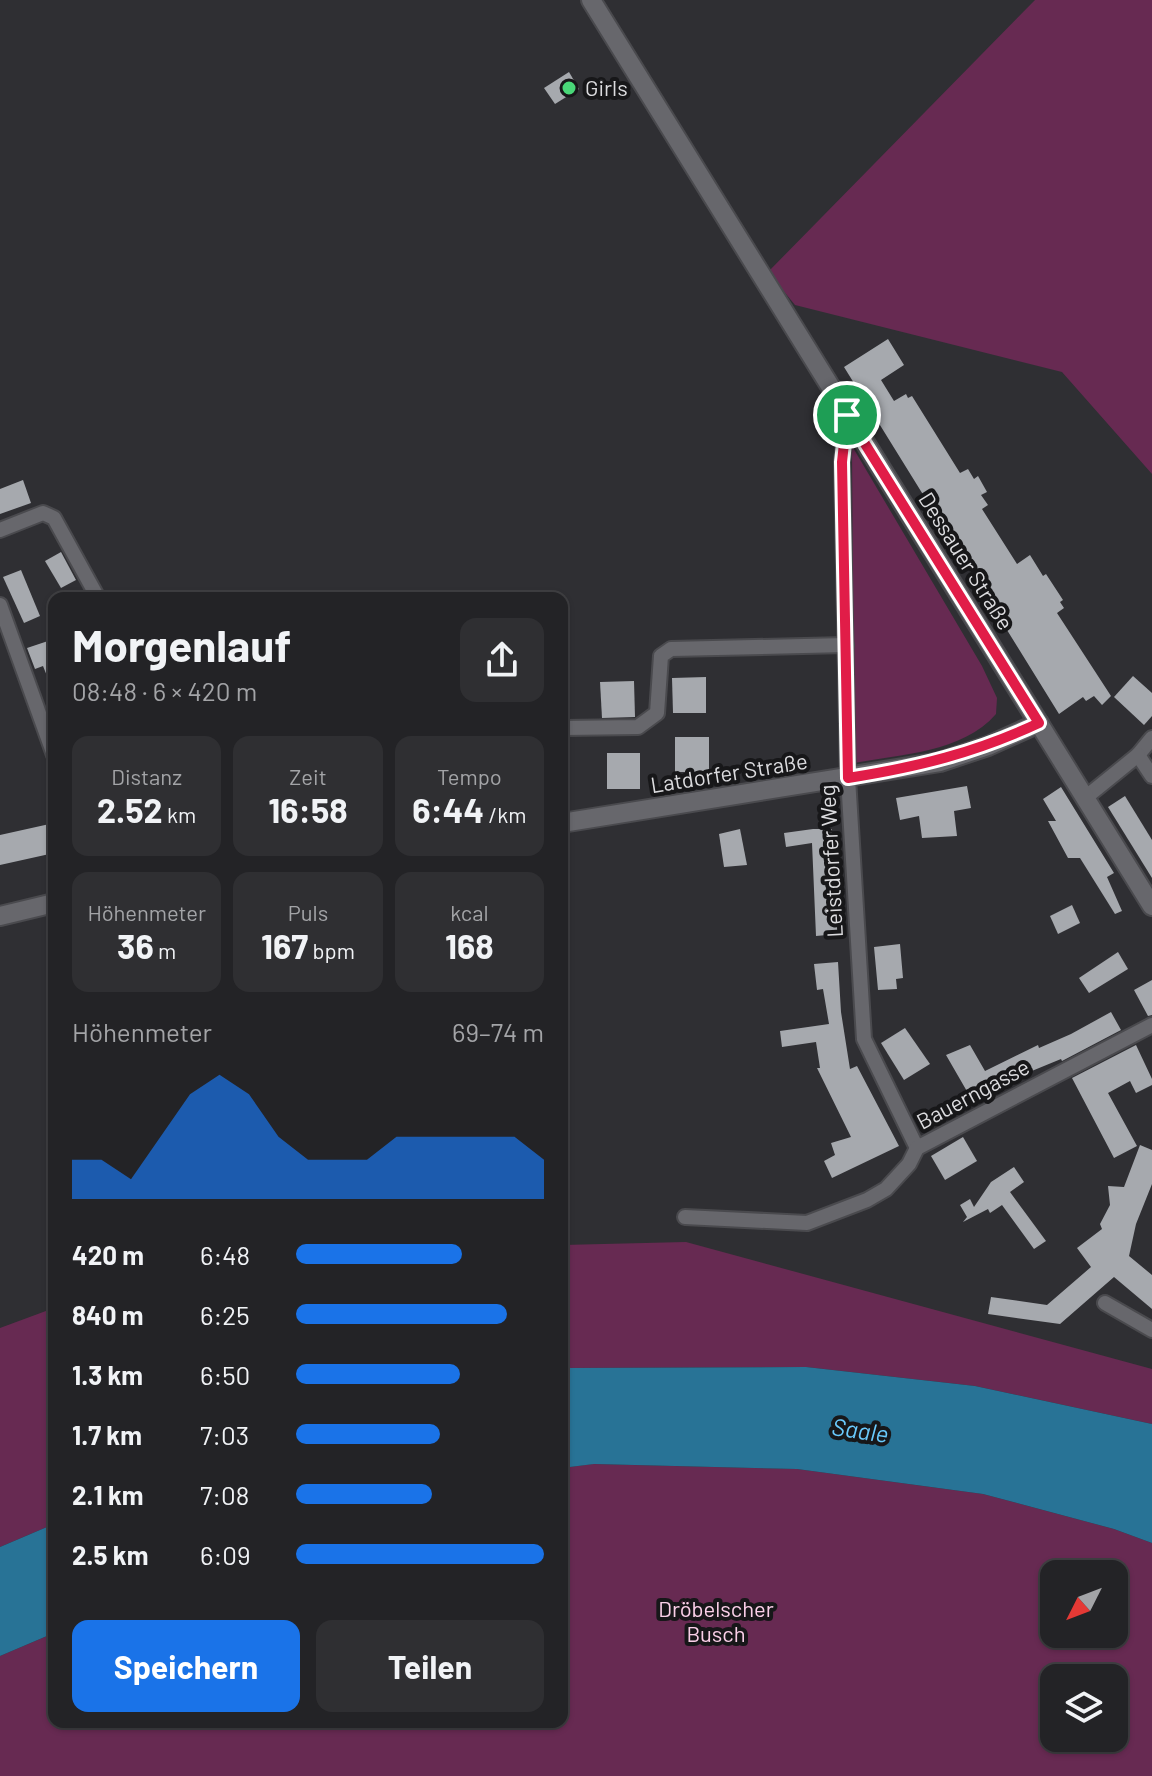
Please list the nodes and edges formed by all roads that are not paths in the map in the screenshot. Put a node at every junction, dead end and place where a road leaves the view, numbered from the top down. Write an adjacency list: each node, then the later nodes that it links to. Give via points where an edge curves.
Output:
1 (591, 0): 2 (main road, Dessauer Straße)
2 (847, 415): 6 (street, Leistdorfer Weg, via 842,462); 7 (main road, Dessauer Straße)
3 (0, 530): 4 (street, via 43,513 54,518)
4 (95, 592)
5 (0, 605): 9 (street)
6 (846, 645): 8 (street, via 671,649 661,656 657,713 638,727); 13 (street, Leistdorfer Weg)
7 (1039, 723): 13 (main road, Latdorfer Straße, via 940,762); 14 (main road, Dessauer Straße)
8 (568, 728)
9 (48, 738)
10 (1152, 738): 11 (street)
11 (1138, 755): 12 (street); 14 (street)
12 (1152, 776)
13 (848, 778): 15 (main road, Latdorfer Straße); 20 (street, Leistdorfer Weg, via 864,1039)
14 (1085, 798): 17 (main road, Dessauer Straße)
15 (568, 822)
16 (48, 904): 18 (main road)
17 (1152, 906)
18 (0, 916)
19 (1152, 1025): 20 (street, Bauerngasse)
20 (917, 1148): 21 (street, Bauerngasse, via 886,1189 807,1223)
21 (685, 1217)
22 (1105, 1303): 23 (street)
23 (1152, 1330)

